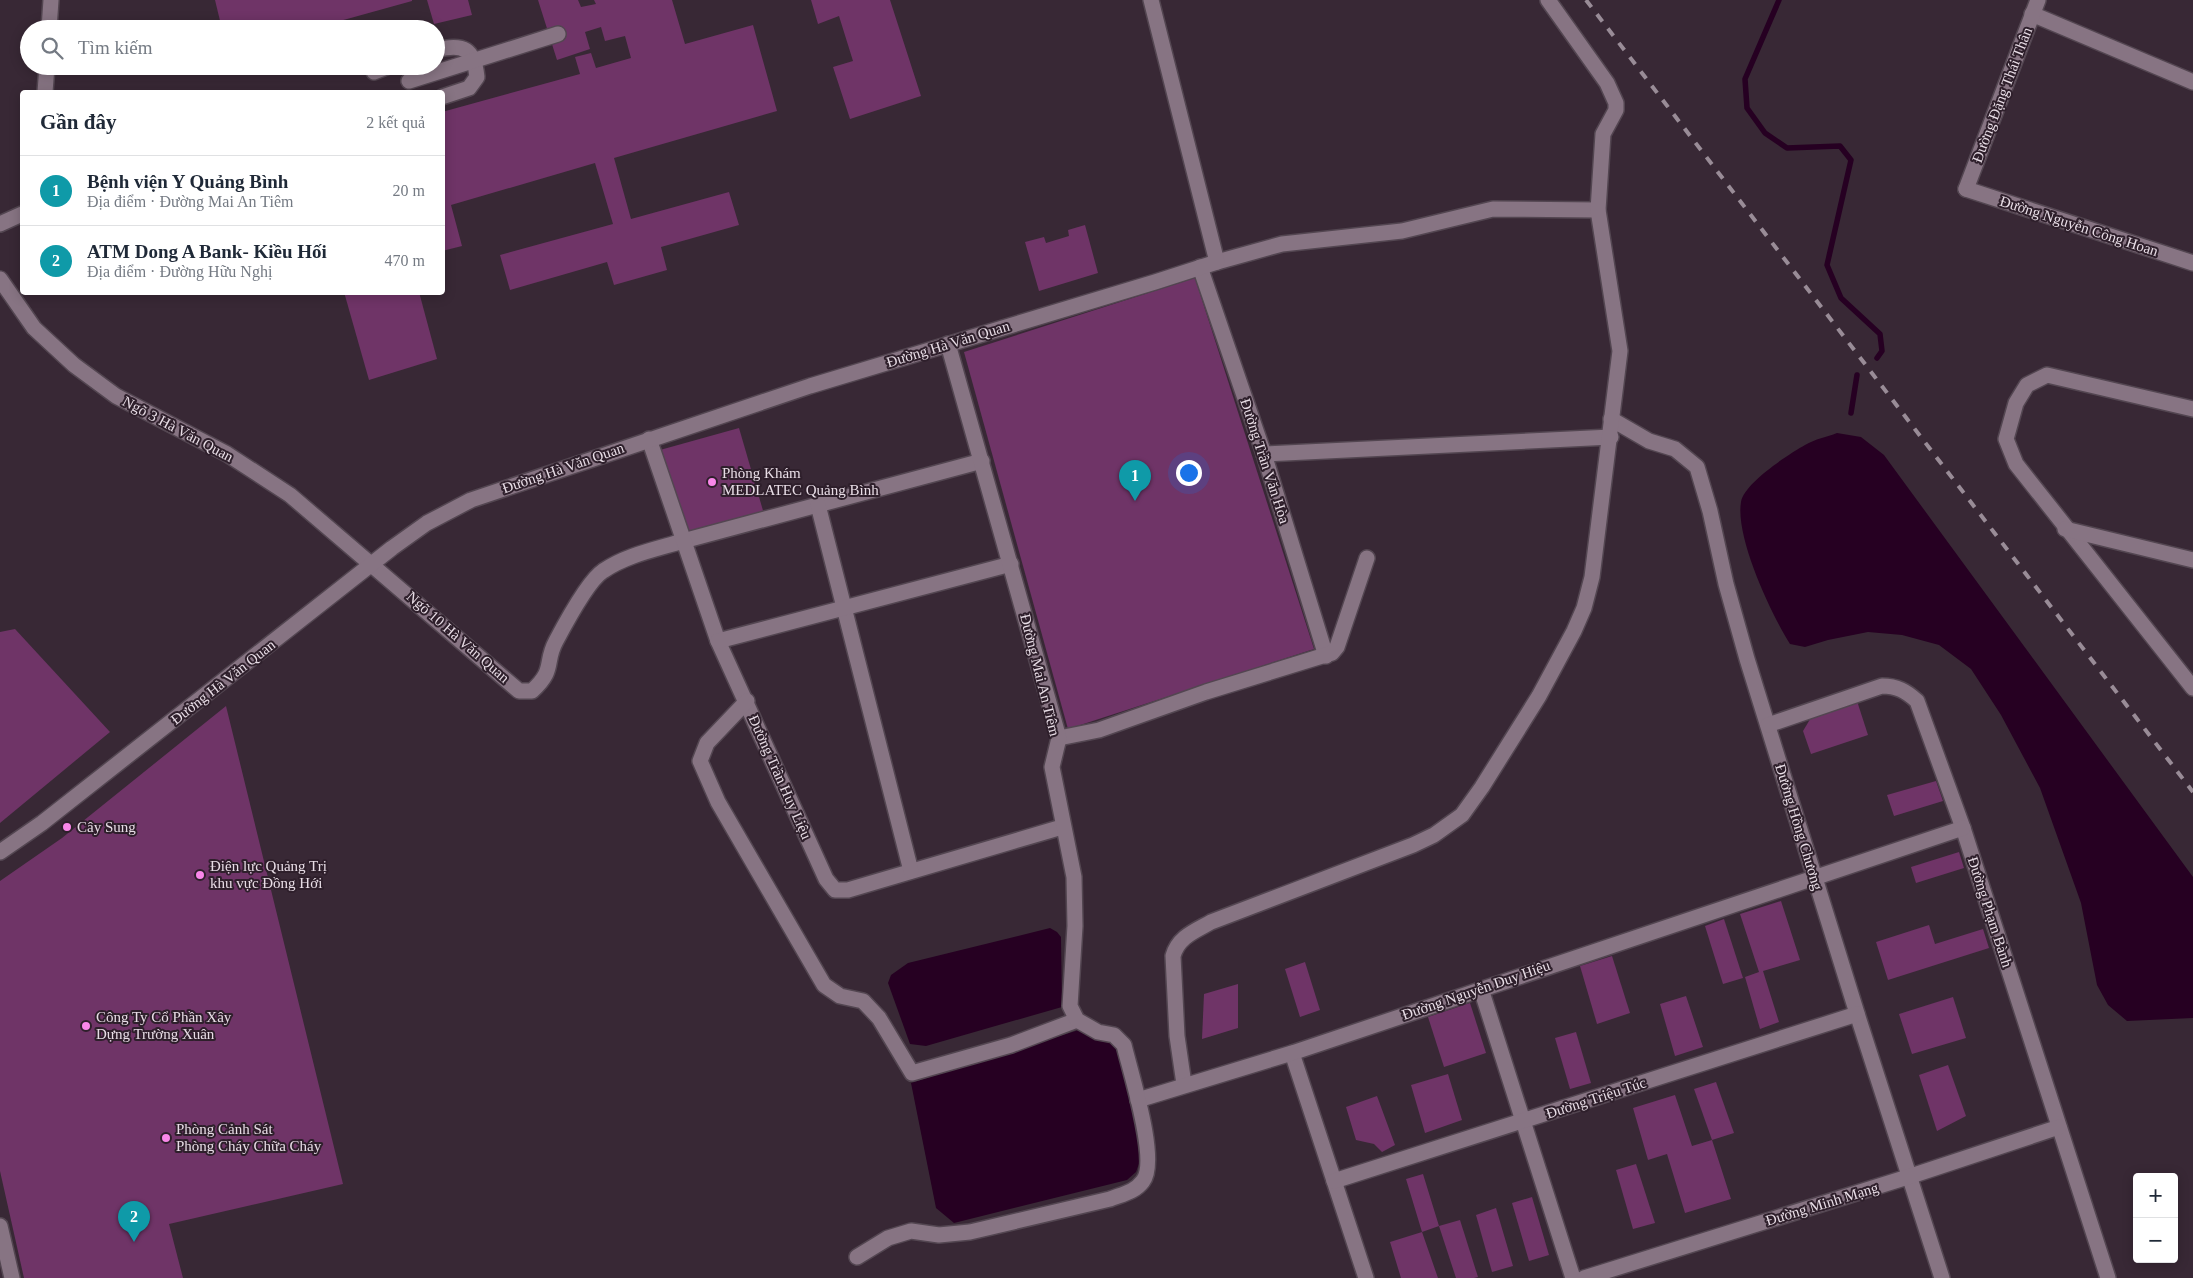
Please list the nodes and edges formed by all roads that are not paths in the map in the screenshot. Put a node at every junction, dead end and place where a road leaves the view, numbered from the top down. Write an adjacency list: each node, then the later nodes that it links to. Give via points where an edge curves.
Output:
1 (51, 0): 5 (street)
2 (1152, 0): 20 (street)
3 (1548, 0): 17 (street, via 1607,83 1616,103 1616,110 1603,134)
4 (2035, 7): 13 (street); 16 (street, Đường Đặng Thái Thân)
5 (50, 20)
6 (558, 34): 8 (street)
7 (445, 49): 8 (street, via 461,47)
8 (475, 60): 9 (street); 15 (street, via 477,77 469,88)
9 (445, 70)
10 (46, 75): 14 (street)
11 (428, 75): 12 (street)
12 (409, 81)
13 (2193, 82)
14 (45, 90)
15 (445, 96)
16 (1966, 189): 21 (street, Đường Nguyễn Công Hoan)
17 (1598, 210): 20 (street, Đường Hà Văn Quan, via 1494,209 1402,231 1282,244); 26 (street, via 1620,351)
18 (20, 215): 19 (street)
19 (0, 224)
20 (1217, 262): 22 (street, Đường Hà Văn Quan)
21 (2193, 263)
22 (1200, 267): 24 (street, Đường Hà Văn Quan); 29 (street, Đường Trần Văn Hòa)
23 (0, 279): 36 (street, Ngõ 3 Hà Văn Quan, via 34,328 74,365 116,396 227,454 290,495)
24 (948, 344): 28 (street, Đường Hà Văn Quan); 30 (street, Đường Mai An Tiêm)
25 (2193, 408): 32 (street, via 2047,375 2027,385 2016,403 2006,439 2016,464)
26 (1611, 419): 27 (street); 43 (street, Đường Hồng Chương, via 1649,441 1676,449 1697,467 1726,584)
27 (1611, 437): 29 (street); 54 (street, via 1596,551 1584,608 1539,696 1482,787 1462,815 1434,835 1211,922 1184,937 1173,956 1177,1036)
28 (649, 440): 33 (street, Đường Trần Huy Liệu); 36 (street, Đường Hà Văn Quan, via 472,500 427,522)
29 (1264, 454): 40 (street, Đường Trần Văn Hòa)
30 (982, 461): 31 (street, Ngõ 10 Hà Văn Quan); 37 (street, Đường Mai An Tiêm)
31 (818, 505): 33 (street, Ngõ 10 Hà Văn Quan); 38 (street)
32 (2065, 528): 35 (street); 41 (street)
33 (683, 541): 36 (street, Ngõ 10 Hà Văn Quan, via 642,553 602,571 583,595 555,643 545,680 532,691 519,691); 39 (street, Đường Trần Huy Liệu)
34 (1367, 558): 40 (street, via 1336,647)
35 (2193, 560)
36 (373, 564): 47 (street, Đường Hà Văn Quan, via 42,824)
37 (1011, 564): 38 (street); 44 (street, Đường Mai An Tiêm)
38 (845, 608): 39 (street); 48 (street)
39 (718, 641): 42 (street, Đường Trần Huy Liệu)
40 (1326, 656): 44 (street, via 1206,692 1100,730)
41 (2193, 688)
42 (746, 701): 48 (street, Đường Trần Huy Liệu, via 826,879 835,890 848,890); 52 (street, via 707,743 700,761 718,802 824,985 840,996 863,1001 879,1018 912,1073 1011,1045)
43 (1768, 724): 46 (street, Đường Phạm Bành, via 1882,686 1894,686 1907,692 1918,701 1922,710); 49 (street, Đường Hồng Chương)
44 (1059, 738): 45 (street, Đường Mai An Tiêm, via 1052,767)
45 (1062, 827): 48 (street, Đường Trần Huy Liệu); 52 (street, Đường Mai An Tiêm, via 1074,877 1075,926 1070,1006)
46 (1963, 828): 49 (street, Đường Nguyễn Duy Hiệu); 57 (street, Đường Phạm Bành)
47 (0, 852)
48 (911, 871)
49 (1814, 877): 50 (street, Đường Nguyễn Duy Hiệu); 51 (street, Đường Hồng Chương)
50 (1481, 989): 53 (street, Đường Nguyễn Duy Hiệu); 56 (street)
51 (1857, 1014): 56 (street, Đường Triệu Túc); 58 (street, Đường Hồng Chương)
52 (1077, 1020): 55 (street, via 1098,1032 1114,1035 1124,1045)
53 (1292, 1052): 54 (street, Đường Nguyễn Duy Hiệu); 59 (street)
54 (1184, 1084): 55 (street, Đường Nguyễn Duy Hiệu)
55 (1138, 1100): 61 (street, via 1148,1143 1148,1164 1145,1179 1132,1192 970,1232 938,1234 910,1231 888,1238)
56 (1523, 1121): 59 (street, Đường Triệu Túc); 64 (street)
57 (2059, 1127): 58 (street, Đường Minh Mạng); 67 (street, Đường Phạm Bành)
58 (1911, 1176): 65 (street, Đường Minh Mạng); 66 (street, Đường Hồng Chương)
59 (1334, 1181): 63 (street)
60 (0, 1226): 62 (street)
61 (856, 1257)
62 (12, 1278)
63 (1366, 1278)
64 (1573, 1278)
65 (1584, 1278)
66 (1942, 1278)
67 (2108, 1278)

